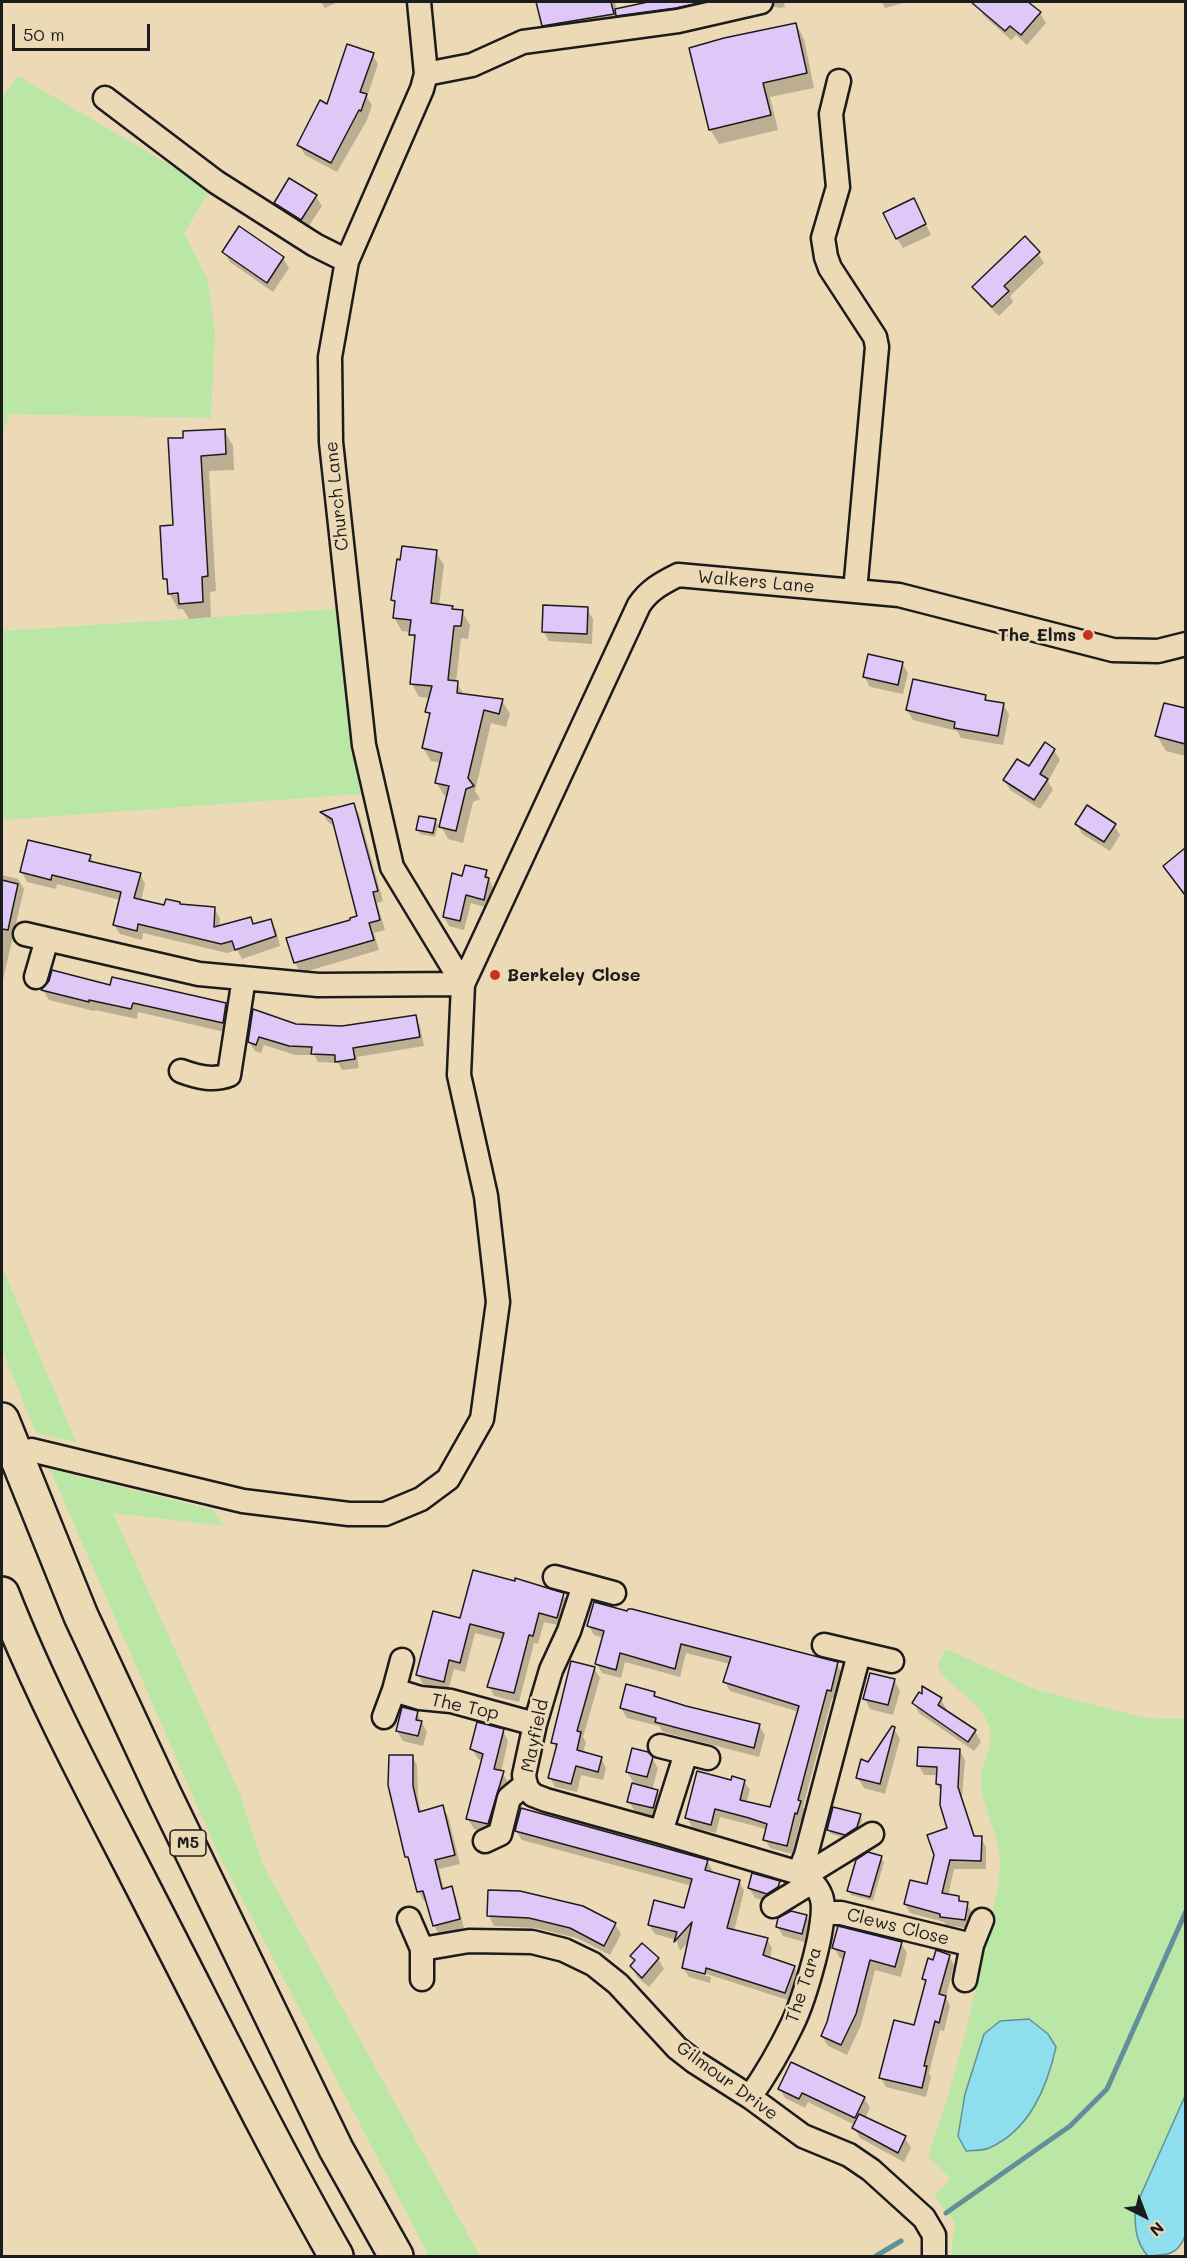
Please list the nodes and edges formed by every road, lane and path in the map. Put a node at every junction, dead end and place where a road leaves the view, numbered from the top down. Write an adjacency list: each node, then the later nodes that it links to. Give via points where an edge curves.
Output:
1 (419, 2): 3 (street, Church Lane)
2 (761, 2): 3 (street, via 678,21 523,42 472,66)
3 (426, 74): 6 (street, Church Lane)
4 (839, 81): 7 (street, via 831,114 838,187 823,238 830,268 878,347)
5 (105, 98): 6 (street, via 216,182)
6 (347, 261): 13 (street, Church Lane, via 330,357 331,442 364,745 392,867)
7 (855, 591): 8 (street, Walkers Lane, via 899,595 1113,650 1158,651); 13 (street, Walkers Lane, via 678,575 647,593 633,615)
8 (1185, 644)
9 (25, 934): 10 (street)
10 (47, 939): 11 (street); 12 (street, via 199,974)
11 (36, 977)
12 (244, 978): 13 (street, via 318,985); 14 (street, via 229,1075 199,1077)
13 (463, 984): 16 (street, via 459,1076 486,1196 498,1302 482,1419 448,1479 421,1499 385,1514 349,1514 243,1501)
14 (181, 1071)
15 (2, 1420): 46 (highway, M5, via 81,1616 164,1794 336,2149)
16 (31, 1450)
17 (555, 1576): 18 (street)
18 (584, 1585): 19 (street); 27 (street, Mayfield)
19 (614, 1593)
20 (2, 1594): 45 (highway, via 22,1644 93,1789)
21 (824, 1645): 22 (street)
22 (859, 1654): 24 (street); 35 (street)
23 (402, 1660): 25 (street)
24 (892, 1660)
25 (394, 1690): 26 (street); 27 (street, The Top)
26 (384, 1717)
27 (535, 1724): 31 (street, Mayfield, via 524,1775)
28 (660, 1746): 29 (street)
29 (686, 1753): 30 (street); 32 (street)
30 (708, 1758)
31 (526, 1784): 32 (street, Mayfield, via 533,1795 546,1800); 34 (street, via 508,1797 500,1834)
32 (661, 1832): 35 (street, Mayfield)
33 (872, 1834): 35 (street)
34 (485, 1841)
35 (805, 1877): 36 (street); 37 (street, via 822,1898)
36 (773, 1906)
37 (824, 1913): 40 (street, Clews Close, via 841,1913); 44 (street, The Tara, via 793,2023)
38 (409, 1919): 41 (street)
39 (982, 1920): 40 (street, Clews Close)
40 (972, 1945): 43 (street, Clews Close)
41 (422, 1949): 42 (street); 44 (street, Gilmour Drive, via 470,1941 532,1942 564,1950 593,1964 618,1984 677,2048)
42 (422, 1979)
43 (965, 1980)
44 (750, 2097): 47 (street, Gilmour Drive, via 802,2136 849,2155 871,2170 924,2218 934,2235)
45 (336, 2256)
46 (396, 2256)
47 (933, 2256)

